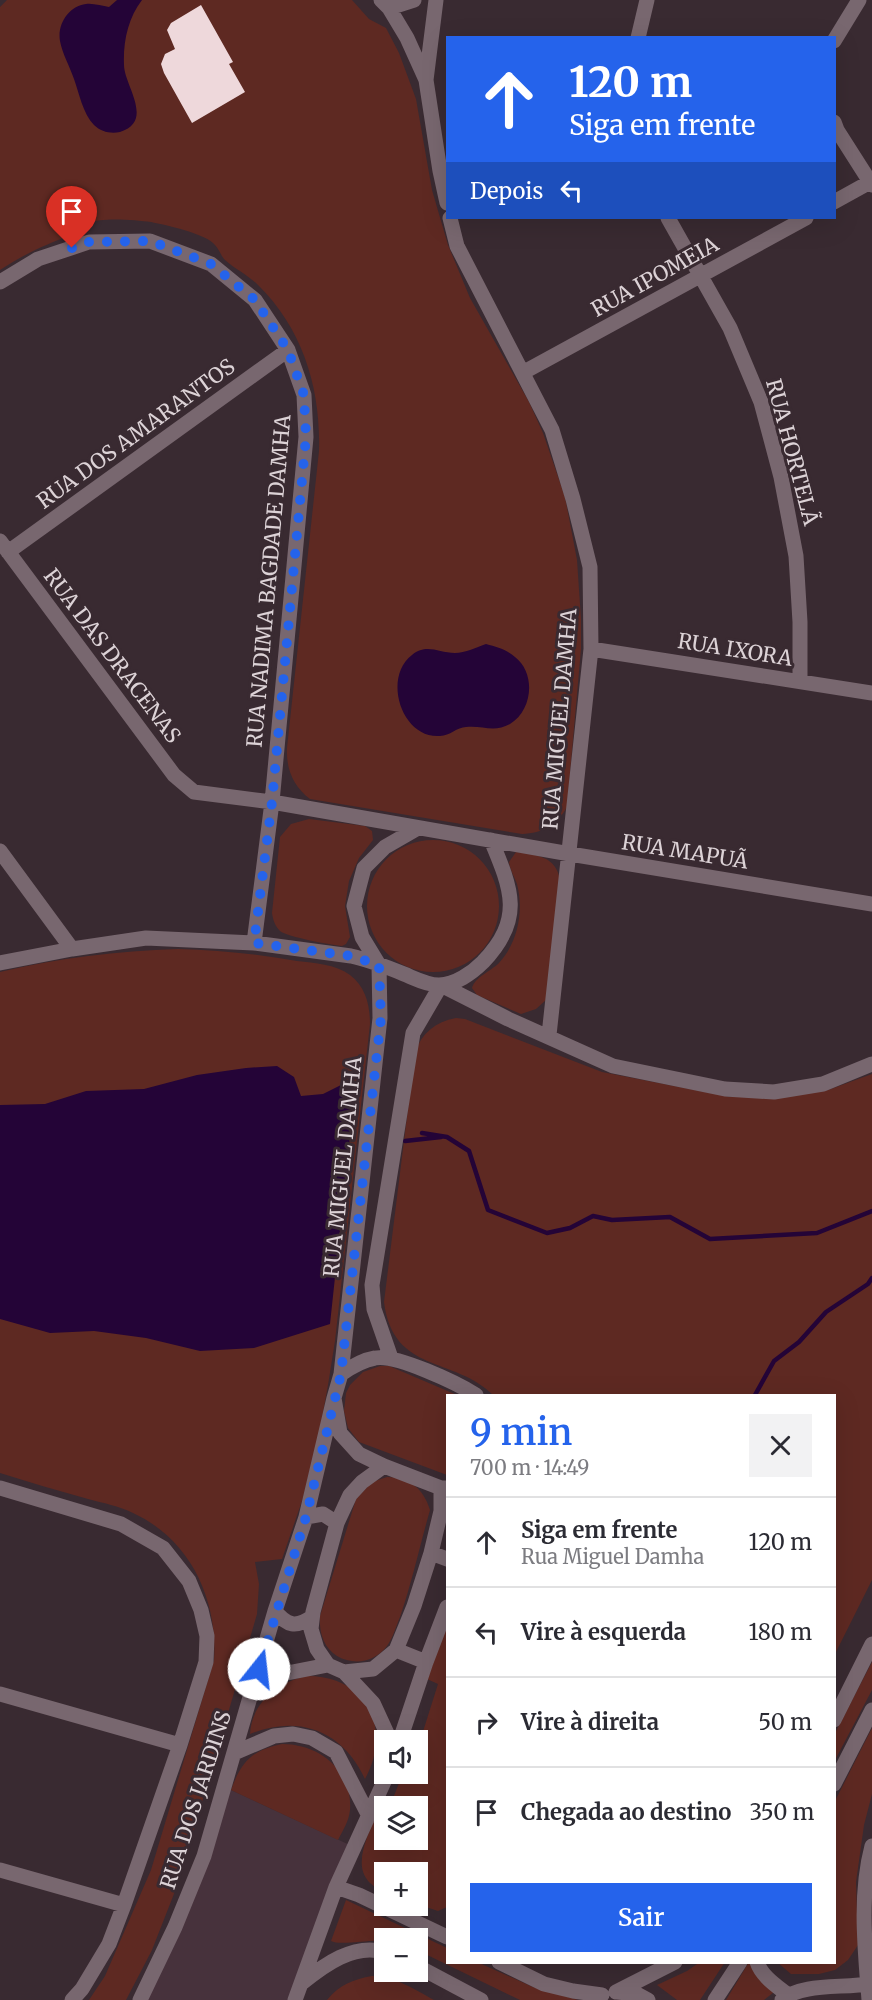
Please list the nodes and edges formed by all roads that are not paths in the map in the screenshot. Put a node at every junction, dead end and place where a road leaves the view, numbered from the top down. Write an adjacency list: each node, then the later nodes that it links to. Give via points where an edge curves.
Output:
1 (414, 0): 5 (street)
2 (436, 0): 8 (street)
3 (647, 0): 6 (street)
4 (860, 0): 7 (street)
5 (385, 4): 8 (street, via 407,38)
6 (638, 36)
7 (836, 38)
8 (426, 80): 11 (street)
9 (836, 127): 10 (street)
10 (871, 183): 12 (street)
11 (446, 198)
12 (836, 201)
13 (450, 219): 19 (street, RUA MIGUEL DAMHA, via 457,246)
14 (669, 219): 16 (street, RUA HORTELÃ)
15 (804, 219): 16 (street, RUA IPOMEIA)
16 (700, 277): 19 (street, RUA IPOMEIA); 22 (street, RUA HORTELÃ, via 730,328 761,402 781,477 796,556)
17 (0, 282): 18 (street, RUA NADIMA BAGDADE DAMHA, via 38,260 89,242 150,241 211,264 255,300)
18 (288, 350): 20 (street, RUA DOS AMARANTOS); 24 (street, RUA NADIMA BAGDADE DAMHA, via 304,395 306,437)
19 (524, 372): 21 (street, RUA MIGUEL DAMHA, via 552,430 590,567)
20 (4, 546): 24 (street, RUA DAS DRACENAS, via 174,775 194,792)
21 (591, 649): 22 (street, RUA IXORA); 28 (street, RUA MIGUEL DAMHA)
22 (800, 681): 23 (street, RUA IXORA)
23 (872, 693)
24 (272, 802): 25 (street); 30 (street, RUA NADIMA BAGDADE DAMHA)
25 (418, 828): 26 (street); 32 (street, via 385,847 364,868 354,906)
26 (491, 840): 28 (street, RUA MAPUÃ); 34 (street, via 511,895 509,925 494,951 472,974)
27 (0, 851): 31 (street)
28 (570, 855): 29 (street, RUA MAPUÃ); 35 (street, RUA MIGUEL DAMHA)
29 (872, 904)
30 (254, 943): 31 (street, via 146,938); 32 (street)
31 (72, 949): 33 (street)
32 (373, 962): 34 (street); 38 (street, RUA MIGUEL DAMHA, via 381,1018)
33 (0, 963)
34 (441, 985): 35 (street); 37 (street, RUA MIGUEL DAMHA, via 413,1033 372,1284 374,1309)
35 (549, 1035): 36 (street, via 613,1066 725,1089 774,1092 813,1086)
36 (872, 1064)
37 (391, 1358): 38 (street, via 376,1358); 39 (street)
38 (341, 1374): 40 (street, RUA MIGUEL DAMHA)
39 (474, 1394)
40 (334, 1398): 41 (street, via 340,1433 359,1454); 44 (street, RUA DOS JARDINS)
41 (384, 1466): 43 (street); 45 (street, via 350,1495)
42 (0, 1488): 62 (street, via 122,1524 164,1548 189,1581 207,1636 206,1662)
43 (444, 1488): 46 (street)
44 (306, 1517): 45 (street, via 323,1514); 48 (street, RUA DOS JARDINS)
45 (337, 1523): 50 (street)
46 (431, 1553): 47 (street); 52 (street)
47 (446, 1559)
48 (275, 1611): 50 (street, via 282,1620 293,1624); 56 (street, RUA DOS JARDINS)
49 (446, 1611): 53 (street)
50 (312, 1617): 54 (street, via 317,1649)
51 (872, 1644): 59 (street)
52 (396, 1650): 53 (street); 55 (street, via 374,1669)
53 (426, 1662): 61 (street)
54 (328, 1665): 55 (street); 56 (street, via 282,1674)
55 (344, 1672): 60 (street, via 373,1703)
56 (252, 1691): 63 (street, RUA DOS JARDINS)
57 (0, 1694): 62 (street)
58 (872, 1710): 64 (street)
59 (836, 1716)
60 (385, 1730)
61 (403, 1730)
62 (180, 1745): 70 (street)
63 (234, 1752): 66 (street, via 274,1736 312,1738 336,1752); 83 (street, RUA DOS JARDINS, via 204,1856)
64 (836, 1780)
65 (383, 1784): 66 (street)
66 (369, 1816): 69 (street)
67 (872, 1845): 79 (street, via 866,1868 864,1931)
68 (0, 1870): 70 (street)
69 (336, 1887): 71 (street); 78 (street)
70 (124, 1905): 82 (street, via 109,1944)
71 (446, 1937)
72 (374, 1949): 78 (street, via 349,1953 324,1965)
73 (503, 1964): 80 (street, via 544,1984)
74 (671, 1964): 80 (street)
75 (739, 1964): 87 (street)
76 (758, 1964): 81 (street)
77 (428, 1972): 85 (street)
78 (302, 1983): 84 (street)
79 (870, 1983): 81 (street, via 805,1990); 88 (street)
80 (605, 1996): 86 (street, via 638,1994)
81 (785, 1997)
82 (72, 2000)
83 (140, 2000)
84 (295, 2000)
85 (481, 2000)
86 (648, 2000)
87 (715, 2000)
88 (869, 2000)

